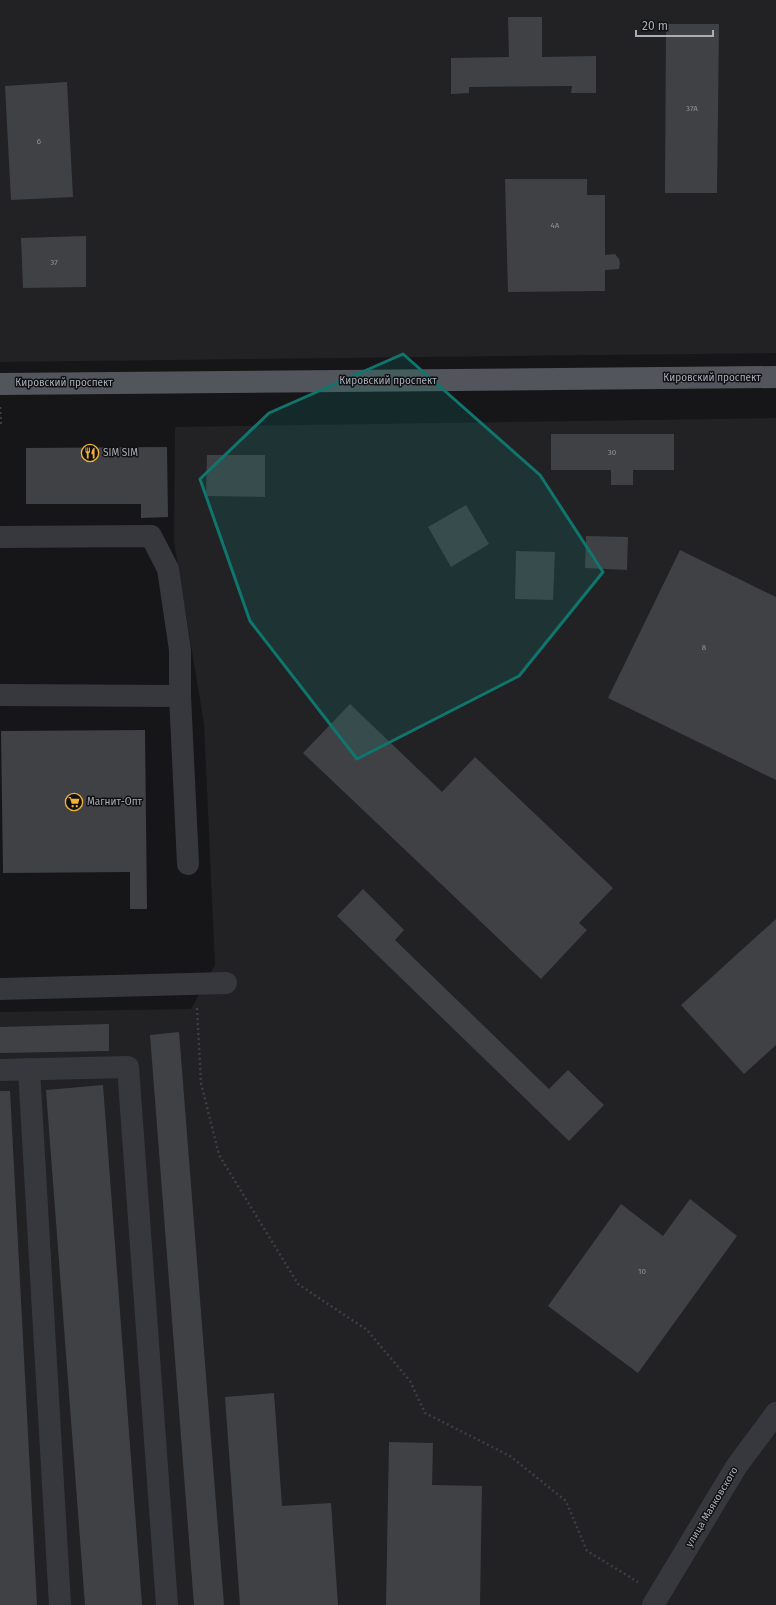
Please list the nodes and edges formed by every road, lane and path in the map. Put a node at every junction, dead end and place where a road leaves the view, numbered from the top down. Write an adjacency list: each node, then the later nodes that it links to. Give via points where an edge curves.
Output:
1 (776, 377): 2 (main road, Кировский проспект)
2 (0, 384)
3 (0, 536): 5 (street, via 151,536 168,569 180,650)
4 (0, 695): 5 (street)
5 (180, 696): 6 (street)
6 (188, 864)
7 (196, 983): 8 (street); 9 (street); 13 (path, via 201,1083 219,1155 298,1284 367,1330 410,1381 425,1413 510,1456 566,1501 586,1551)
8 (226, 983)
9 (0, 989)
10 (29, 1069): 11 (street); 14 (street); 15 (street, via 128,1067)
11 (0, 1070)
12 (776, 1413): 13 (street, улица Маяковского, via 736,1467)
13 (656, 1600)
14 (60, 1605)
15 (167, 1605)

